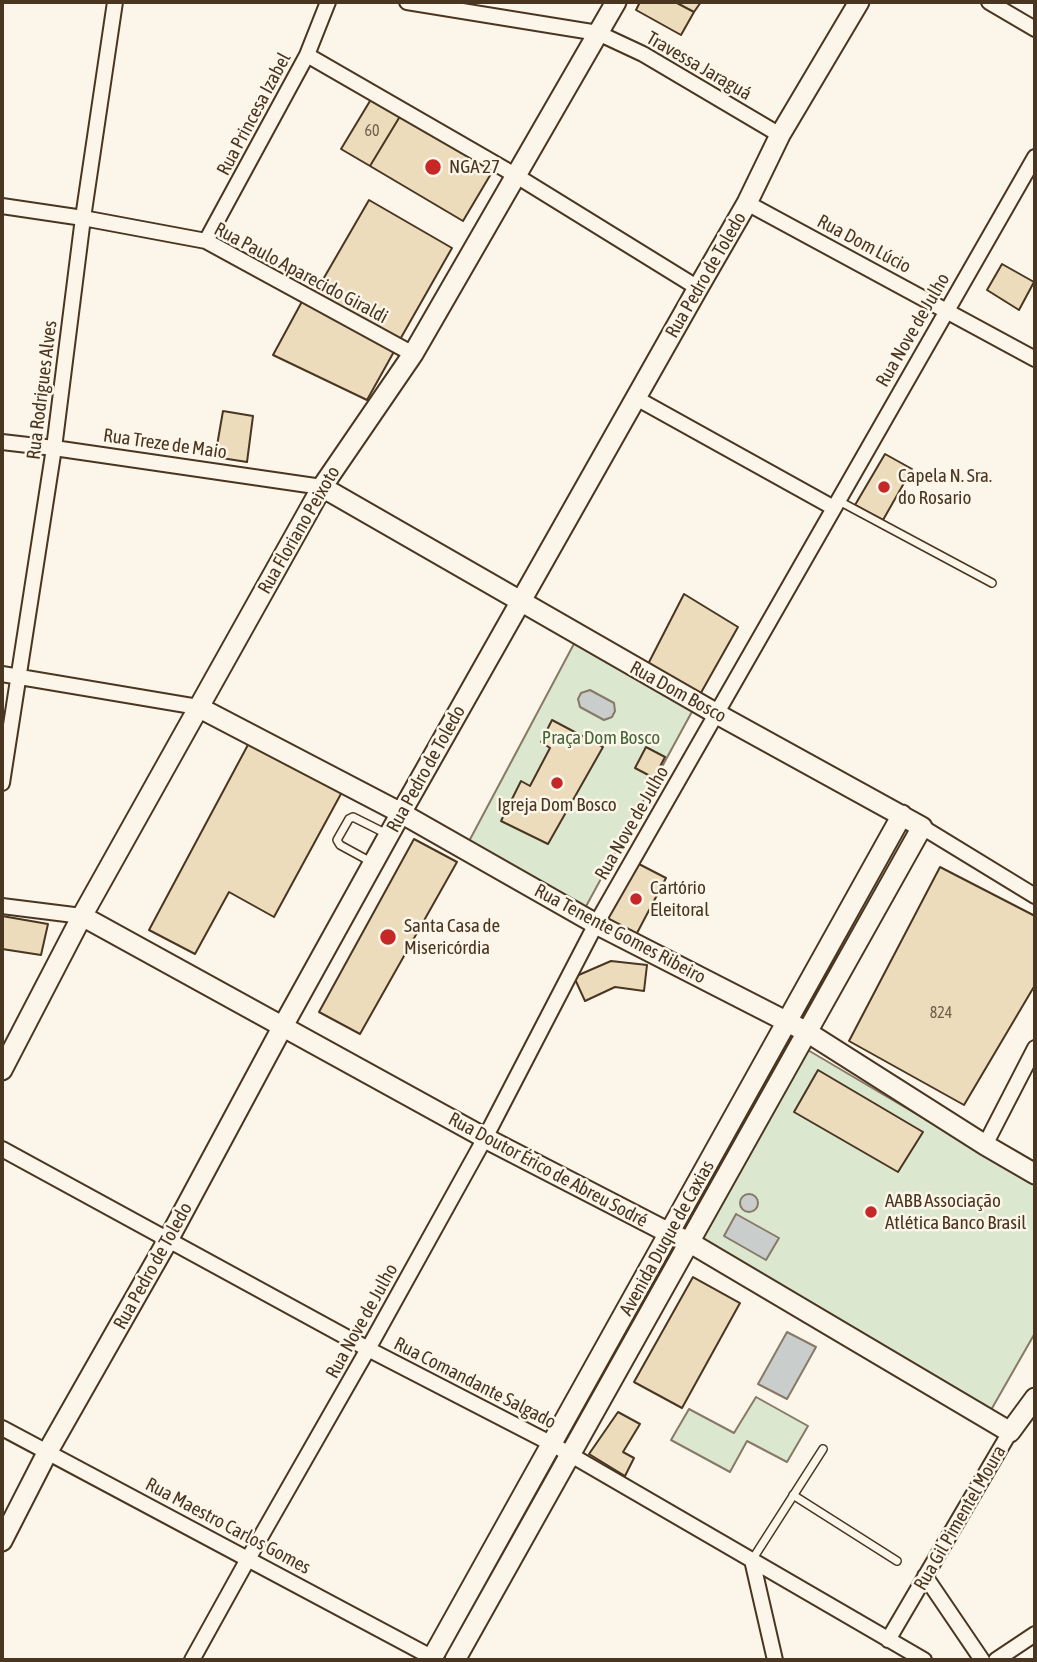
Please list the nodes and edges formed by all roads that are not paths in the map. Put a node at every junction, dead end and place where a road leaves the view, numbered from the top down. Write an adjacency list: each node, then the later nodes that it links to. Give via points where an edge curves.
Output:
1 (115, 2): 15 (street, Rua Rodrigues Alves)
2 (328, 2): 9 (street, Rua Princesa Izabel)
3 (407, 2): 8 (street, Travessa Jaraguá)
4 (616, 2): 8 (main road, Rua Floriano Peixoto)
5 (859, 2): 10 (main road, Rua Pedro de Toledo)
6 (989, 2): 7 (street)
7 (1035, 29)
8 (598, 33): 10 (street, Travessa Jaraguá, via 643,54); 12 (main road, Rua Floriano Peixoto)
9 (307, 55): 12 (street); 16 (street, Rua Princesa Izabel)
10 (780, 135): 13 (main road, Rua Pedro de Toledo)
11 (1035, 157): 18 (street, Rua Nove de Julho)
12 (515, 175): 17 (street); 19 (main road, Rua Floriano Peixoto)
13 (747, 203): 17 (main road, Rua Pedro de Toledo); 18 (street, Rua Dom Lúcio)
14 (2, 206): 15 (street, Rua Paulo Aparecido Giraldi)
15 (83, 218): 16 (street, Rua Paulo Aparecido Giraldi); 23 (street, Rua Rodrigues Alves)
16 (206, 241): 19 (street, Rua Paulo Aparecido Giraldi)
17 (698, 288): 21 (main road, Rua Pedro de Toledo)
18 (947, 310): 20 (street, Rua Dom Lúcio); 25 (street, Rua Nove de Julho)
19 (413, 354): 24 (main road, Rua Floriano Peixoto)
20 (1035, 359)
21 (636, 398): 25 (street); 27 (main road, Rua Pedro de Toledo)
22 (2, 442): 23 (street, Rua Treze de Maio)
23 (54, 448): 24 (street, Rua Treze de Maio); 29 (street, Rua Rodrigues Alves)
24 (322, 487): 27 (main road, Rua Dom Bosco); 30 (main road, Rua Floriano Peixoto)
25 (836, 504): 26 (lane); 31 (street, Rua Nove de Julho)
26 (992, 583)
27 (520, 602): 31 (main road, Rua Dom Bosco); 33 (main road, Rua Pedro de Toledo)
28 (2, 674): 29 (street)
29 (19, 676): 30 (street); 32 (street, Rua Rodrigues Alves)
30 (198, 707): 33 (main road, Rua Tenente Gomes Ribeiro); 40 (main road, Rua Floriano Peixoto)
31 (717, 714): 34 (main road, Rua Dom Bosco); 41 (street, Rua Nove de Julho)
32 (2, 783)
33 (401, 813): 36 (main road, Rua Pedro de Toledo); 41 (main road, Rua Tenente Gomes Ribeiro)
34 (902, 815): 35 (main road, Rua Dom Bosco); 42 (main road, Avenida Duque de Caxias)
35 (922, 827): 38 (street, Rua Dom Bosco); 44 (main road, Avenida Duque de Caxias)
36 (389, 835): 37 (main road, Rua Pedro de Toledo); 37 (lane, via 351,817 337,839)
37 (374, 864): 43 (main road, Rua Pedro de Toledo)
38 (1035, 896)
39 (2, 906): 40 (street)
40 (82, 916): 43 (main road, Rua Doutor Érico de Abreu Sodré); 46 (main road, Rua Floriano Peixoto)
41 (596, 924): 42 (main road, Rua Tenente Gomes Ribeiro); 47 (street, Rua Nove de Julho)
42 (787, 1022): 44 (main road, Rua Tenente Gomes Ribeiro); 51 (main road, Avenida Duque de Caxias)
43 (283, 1026): 47 (main road, Rua Doutor Érico de Abreu Sodré); 52 (main road, Rua Pedro de Toledo)
44 (807, 1032): 48 (main road, Rua Tenente Gomes Ribeiro); 53 (main road, Avenida Duque de Caxias)
45 (1035, 1048): 48 (street)
46 (2, 1070)
47 (485, 1138): 51 (main road, Rua Doutor Érico de Abreu Sodré); 54 (street, Rua Nove de Julho)
48 (985, 1145): 50 (main road, Rua Tenente Gomes Ribeiro)
49 (2, 1149): 52 (street, Rua Comandante Salgado)
50 (1035, 1174)
51 (669, 1233): 53 (main road, Rua Doutor Érico de Abreu Sodré); 58 (main road, Avenida Duque de Caxias)
52 (168, 1240): 54 (street, Rua Comandante Salgado); 60 (main road, Rua Pedro de Toledo)
53 (689, 1242): 57 (main road, Rua Doutor Érico de Abreu Sodré); 61 (main road, Avenida Duque de Caxias)
54 (368, 1349): 58 (street, Rua Comandante Salgado); 64 (street, Rua Nove de Julho)
55 (1035, 1398): 57 (main road, Rua Gil Pimentel Moura)
56 (2, 1428): 60 (street, Rua Maestro Carlos Gomes)
57 (1010, 1432): 67 (street, Rua Gil Pimentel Moura)
58 (552, 1444): 61 (street, Rua Comandante Salgado); 71 (main road, Avenida Duque de Caxias, via 451,1626)
59 (823, 1449): 62 (lane)
60 (48, 1451): 63 (main road, Rua Pedro de Toledo); 64 (street, Rua Maestro Carlos Gomes)
61 (570, 1454): 65 (street, Rua Comandante Salgado); 71 (main road, Avenida Duque de Caxias)
62 (793, 1495): 65 (lane); 66 (lane)
63 (2, 1541)
64 (248, 1559): 70 (street, Rua Nove de Julho); 71 (street, Rua Maestro Carlos Gomes)
65 (752, 1560): 69 (street, Rua Comandante Salgado); 72 (street)
66 (898, 1561)
67 (925, 1576): 69 (street, Rua Gil Pimentel Moura); 74 (street)
68 (1035, 1634): 75 (street)
69 (888, 1640): 73 (street, Rua Comandante Salgado)
70 (192, 1660)
71 (441, 1660)
72 (775, 1660)
73 (924, 1660)
74 (982, 1660)
75 (996, 1660)

